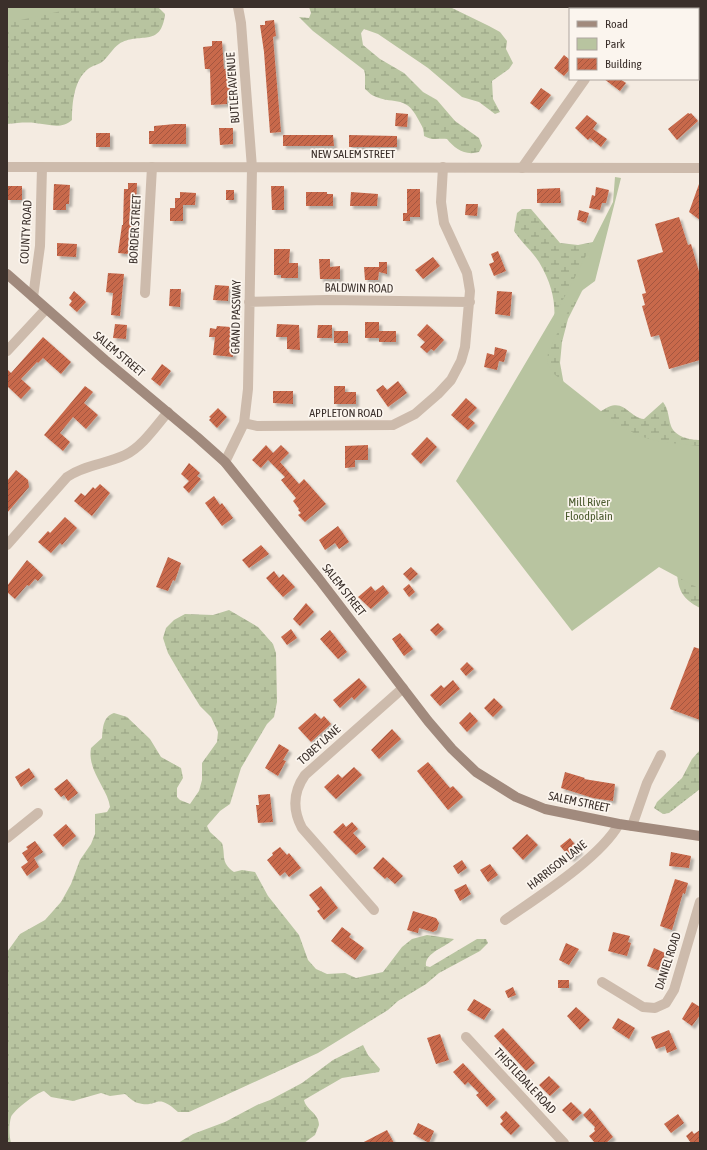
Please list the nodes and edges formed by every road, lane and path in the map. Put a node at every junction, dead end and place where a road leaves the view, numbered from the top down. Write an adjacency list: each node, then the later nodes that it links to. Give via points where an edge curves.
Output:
1 (238, 7): 7 (street, BUTLER AVENUE)
2 (584, 80): 8 (street)
3 (7, 167): 4 (street, NEW SALEM STREET)
4 (42, 167): 5 (street, NEW SALEM STREET); 12 (street, COUNTY ROAD, via 40,246)
5 (152, 167): 7 (street, NEW SALEM STREET); 11 (street, BORDER STREET)
6 (443, 167): 7 (street, NEW SALEM STREET); 8 (street, NEW SALEM STREET); 14 (street, APPLETON ROAD, via 443,218 467,273)
7 (252, 168): 13 (street, GRAND PASSWAY)
8 (522, 168): 9 (street, NEW SALEM STREET)
9 (700, 168)
10 (7, 274): 12 (main road, SALEM STREET)
11 (144, 293)
12 (33, 297): 15 (main road, SALEM STREET)
13 (249, 302): 14 (street, BALDWIN ROAD); 18 (street, GRAND PASSWAY, via 248,389)
14 (470, 302): 18 (street, APPLETON ROAD, via 465,347 456,372 438,394 407,419 393,425 382,426 257,426)
15 (46, 309): 16 (street); 17 (main road, SALEM STREET)
16 (7, 351)
17 (168, 412): 19 (main road, SALEM STREET); 20 (street, via 131,452 78,470 67,477)
18 (244, 423): 19 (street, GRAND PASSWAY)
19 (224, 462): 21 (main road, SALEM STREET, via 320,579)
20 (7, 545)
21 (402, 688): 24 (main road, SALEM STREET, via 467,765 492,783 545,809); 29 (street, TOBEY LANE, via 305,775 298,787 295,801 296,815 302,828)
22 (661, 755): 25 (street, via 647,783)
23 (38, 813): 27 (street)
24 (619, 824): 25 (main road, SALEM STREET); 30 (street, HARRISON LANE, via 610,839 583,862)
25 (632, 826): 26 (main road, SALEM STREET)
26 (700, 836)
27 (7, 838)
28 (700, 902): 31 (street, DANIEL ROAD, via 674,990 666,1003 655,1008 643,1007)
29 (374, 910)
30 (505, 920)
31 (602, 982)
32 (466, 1037): 33 (street, THISTLEDALE ROAD)
33 (564, 1143)

